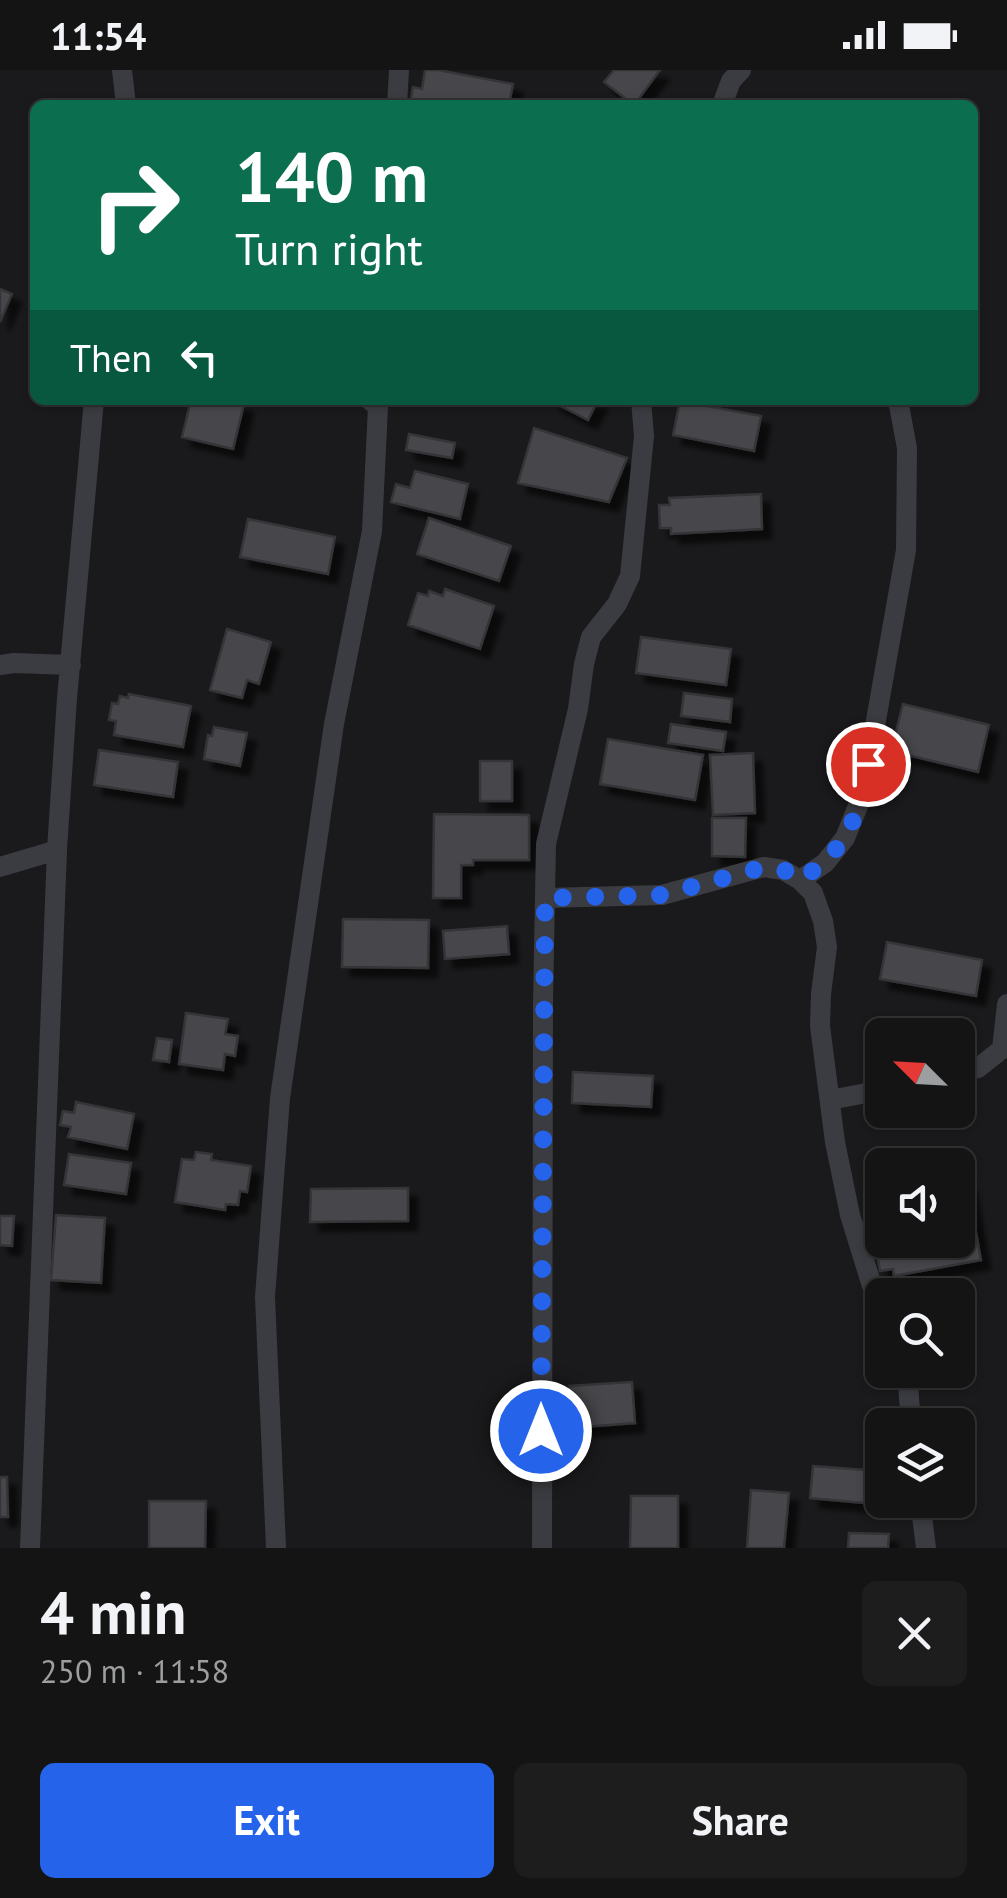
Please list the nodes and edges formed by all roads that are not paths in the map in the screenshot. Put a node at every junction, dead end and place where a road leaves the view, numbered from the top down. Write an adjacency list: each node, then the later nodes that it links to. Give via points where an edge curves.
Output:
1 (122, 70): 4 (street)
2 (399, 70): 5 (street)
3 (741, 70): 6 (street)
4 (125, 100)
5 (397, 100)
6 (724, 100)
7 (94, 405): 12 (street)
8 (376, 405): 24 (street, via 372,531 334,724 280,1098 265,1298)
9 (641, 405): 16 (street, via 630,576 591,637 546,844)
10 (899, 405): 15 (street, via 907,448 906,550 872,745 845,838)
11 (0, 665): 12 (street)
12 (71, 666): 13 (street)
13 (57, 850): 14 (street); 23 (street)
14 (0, 867)
15 (800, 880): 16 (street, via 764,867 662,895); 20 (street, via 813,893 828,948 820,1026)
16 (545, 898): 25 (street)
17 (1007, 1004): 18 (street, via 1002,1049)
18 (975, 1069)
19 (865, 1093): 20 (street)
20 (830, 1100): 21 (street, via 850,1215)
21 (870, 1278)
22 (922, 1518): 26 (street)
23 (30, 1548)
24 (276, 1548)
25 (542, 1548)
26 (926, 1548)

